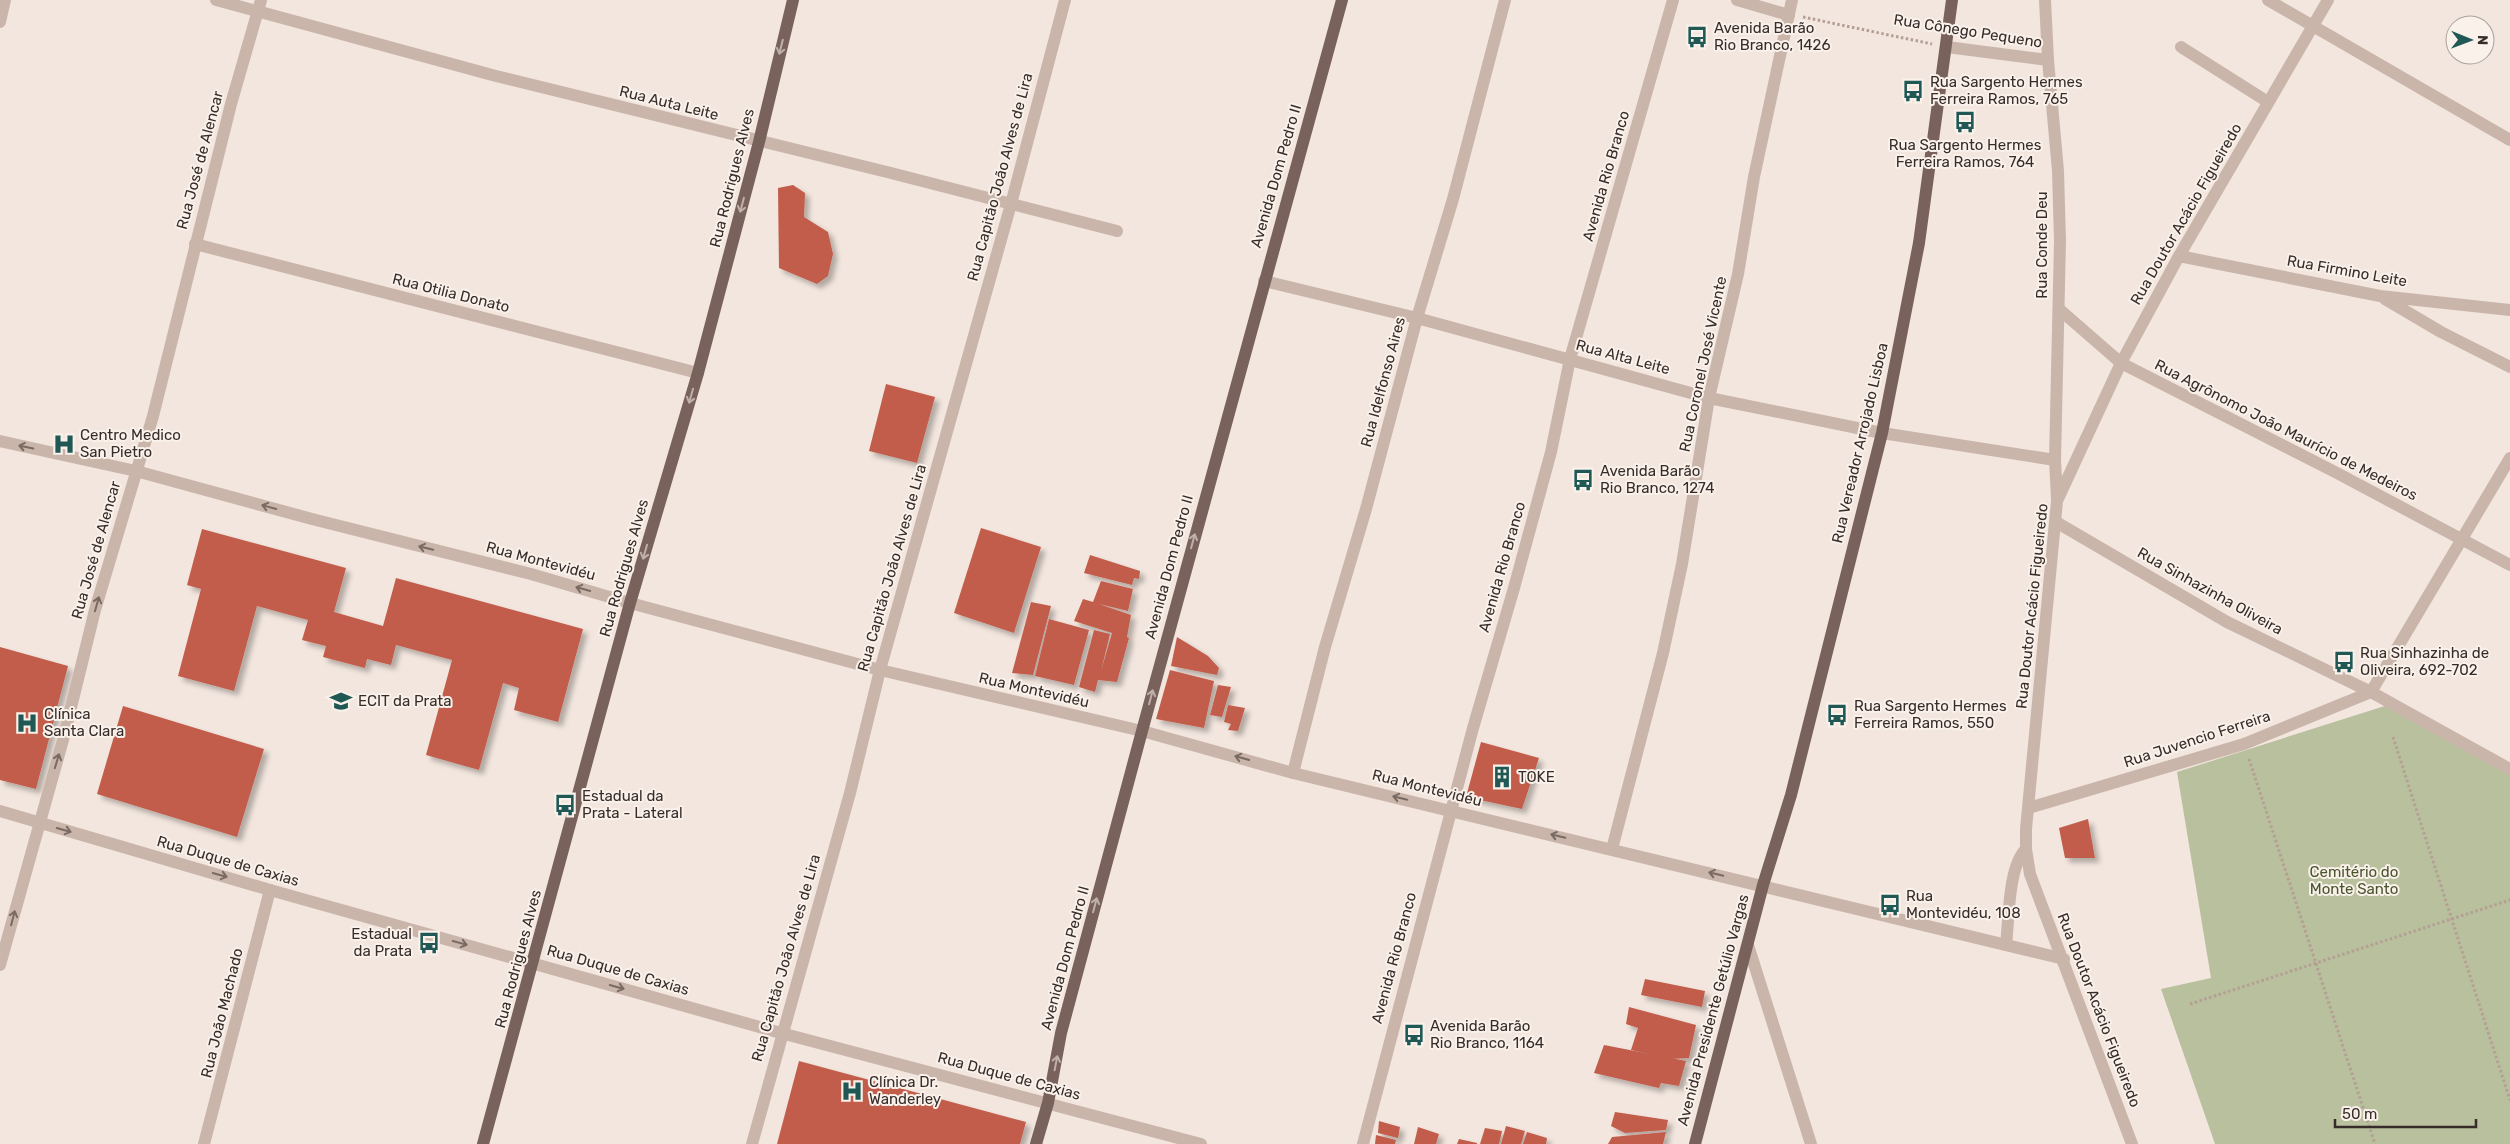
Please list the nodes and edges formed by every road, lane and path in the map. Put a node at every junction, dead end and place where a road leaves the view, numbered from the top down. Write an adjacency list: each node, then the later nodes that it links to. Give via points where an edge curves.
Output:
1 (5, 0): 16 (street)
2 (216, 0): 14 (street, Rua Auta Leite)
3 (793, 0): 23 (main road, Rua Rodrigues Alves, one-way to 23)
4 (1065, 0): 24 (street, Rua Capitão João Alves de Lira)
5 (1342, 0): 28 (main road, Avenida Dom Pedro II)
6 (1505, 0): 32 (street, Rua Idelfonso Aires, via 1453,199)
7 (1673, 0): 33 (street, Avenida Rio Branco)
8 (1737, 0): 15 (street)
9 (1792, 0): 15 (street, Rua Coronel José Vicente)
10 (1952, 0): 18 (main road, Rua Vereador Arrojado Lisboa)
11 (2045, 0): 20 (street, Rua Conde Deu)
12 (2268, 0): 17 (street)
13 (2328, 0): 17 (street, Rua Doutor Acácio Figueiredo)
14 (260, 5): 23 (street, Rua Auta Leite, via 496,76); 26 (street, Rua José de Alencar)
15 (1789, 15): 18 (path, Rua Cônego Pequeno); 37 (street, Rua Coronel José Vicente, via 1754,177 1738,274)
16 (0, 22)
17 (2314, 25): 21 (street, Rua Doutor Acácio Figueiredo); 22 (street)
18 (1947, 47): 20 (street, Rua Cônego Pequeno); 38 (main road, Rua Vereador Arrojado Lisboa, via 1919,243)
19 (2181, 47): 21 (street)
20 (2048, 60): 30 (street, Rua Conde Deu, via 2058,171)
21 (2268, 102): 27 (street, Rua Doutor Acácio Figueiredo)
22 (2510, 140)
23 (759, 142): 24 (street, Rua Auta Leite); 36 (main road, Rua Rodrigues Alves, one-way to 36)
24 (1011, 204): 25 (street, Rua Auta Leite); 48 (street, Rua Capitão João Alves de Lira)
25 (1117, 231)
26 (195, 244): 36 (street, Rua Otilia Donato); 42 (street, Rua José de Alencar, via 153,416)
27 (2179, 256): 29 (street, Rua Firmino Leite); 34 (street, Rua Doutor Acácio Figueiredo)
28 (1264, 281): 32 (street, Rua Alta Leite); 50 (main road, Avenida Dom Pedro II, one-way to 28)
29 (2380, 296): 31 (street, Rua Firmino Leite); 35 (street, via 2440,332)
30 (2058, 308): 34 (street, Rua Agrônomo João Maurício de Medeiros); 41 (street, Rua Conde Deu)
31 (2510, 310)
32 (1417, 318): 33 (street, Rua Alta Leite); 54 (street, Rua Idelfonso Aires)
33 (1570, 359): 37 (street, Rua Alta Leite); 57 (street, Avenida Rio Branco, via 1551,452)
34 (2121, 363): 43 (street, Rua Doutor Acácio Figueiredo); 45 (street, Rua Agrônomo João Maurício de Medeiros)
35 (2510, 367)
36 (698, 373): 47 (main road, Rua Rodrigues Alves, one-way to 47)
37 (1709, 398): 38 (street, Rua Alta Leite); 59 (street, Rua Coronel José Vicente, via 1682,564 1665,644)
38 (1882, 433): 41 (street, Rua Alta Leite); 61 (main road, Rua Vereador Arrojado Lisboa, via 1791,795)
39 (0, 441): 42 (street, Rua Montevidéu, one-way to 39)
40 (2510, 458): 45 (street)
41 (2055, 460): 43 (street)
42 (136, 471): 47 (street, Rua Montevidéu, one-way to 42); 58 (street, Rua José de Alencar, one-way to 42)
43 (2057, 502): 44 (street, Rua Doutor Acácio Figueiredo)
44 (2056, 522): 49 (street, Rua Sinhazinha Oliveira, via 2227,622); 55 (street, Rua Doutor Acácio Figueiredo)
45 (2463, 541): 46 (street, Rua Agrônomo João Maurício de Medeiros); 49 (street)
46 (2510, 565)
47 (630, 603): 48 (street, Rua Montevidéu); 68 (main road, Rua Rodrigues Alves)
48 (880, 670): 50 (street, Rua Montevidéu); 72 (street, Rua Capitão João Alves de Lira, via 850,793)
49 (2371, 692): 52 (street, Rua Juvencio Ferreira); 53 (street, Rua Sinhazinha Oliveira)
50 (1142, 731): 54 (street, Rua Montevidéu, one-way to 50); 74 (main road, Avenida Dom Pedro II, one-way to 50, via 1061,1033)
51 (2394, 737): 64 (path)
52 (2244, 744): 55 (street, Rua Juvencio Ferreira); 69 (path)
53 (2510, 769)
54 (1293, 773): 57 (street, Rua Montevidéu, one-way to 54)
55 (2029, 808): 60 (street, Rua Doutor Acácio Figueiredo)
56 (0, 811): 58 (street, Rua Duque de Caxias)
57 (1450, 811): 59 (street, Rua Montevidéu, one-way to 57); 80 (street, Avenida Rio Branco)
58 (39, 822): 62 (street, Rua Duque de Caxias, one-way to 62); 70 (street, Rua José de Alencar, one-way to 58)
59 (1612, 849): 61 (street, Rua Montevidéu, one-way to 59)
60 (2026, 849): 66 (street, via 2013,880); 67 (street, Rua Doutor Acácio Figueiredo, via 2030,874)
61 (1763, 885): 65 (main road, Avenida Presidente Getúlio Vargas); 66 (street, Rua Montevidéu)
62 (270, 890): 68 (street, Rua Duque de Caxias, one-way to 68); 75 (street, Rua João Machado)
63 (2510, 900): 64 (path)
64 (2452, 919): 69 (path); 73 (path)
65 (1748, 945): 81 (main road, Avenida Presidente Getúlio Vargas); 82 (street)
66 (2006, 945): 67 (street, Rua Montevidéu)
67 (2064, 959): 83 (street, Rua Doutor Acácio Figueiredo)
68 (534, 963): 72 (street, Rua Duque de Caxias, one-way to 72); 76 (main road, Rua Rodrigues Alves)
69 (2316, 963): 71 (path); 84 (path)
70 (0, 965)
71 (2190, 1004)
72 (781, 1034): 74 (street, Rua Duque de Caxias); 77 (street, Rua Capitão João Alves de Lira)
73 (2510, 1100)
74 (1048, 1103): 78 (main road, Avenida Dom Pedro II); 79 (street, Rua Duque de Caxias)
75 (204, 1144)
76 (483, 1144)
77 (752, 1144)
78 (1036, 1144)
79 (1200, 1144)
80 (1363, 1144)
81 (1695, 1144)
82 (1811, 1144)
83 (2132, 1144)
84 (2375, 1144)

